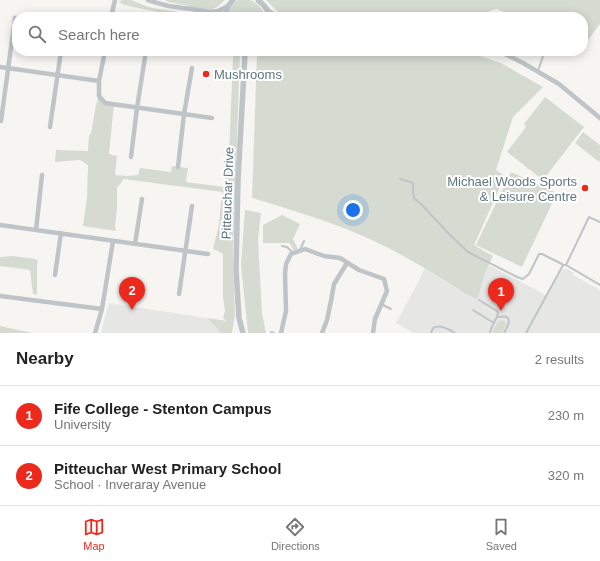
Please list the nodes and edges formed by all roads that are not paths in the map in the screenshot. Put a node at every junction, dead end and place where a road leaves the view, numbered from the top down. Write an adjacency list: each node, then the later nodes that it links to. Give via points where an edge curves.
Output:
1 (115, 0): 7 (street)
2 (148, 0): 8 (street)
3 (233, 0): 5 (street)
4 (258, 0): 6 (street)
5 (228, 6): 8 (street); 9 (street)
6 (267, 10): 10 (street)
7 (113, 12)
8 (210, 12)
9 (226, 12)
10 (270, 12)
11 (12, 43): 19 (street)
12 (60, 56): 22 (street)
13 (104, 56): 23 (street)
14 (245, 56): 63 (street, Pitteuchar Drive, via 236,269)
15 (509, 56): 21 (street)
16 (543, 56): 21 (lane)
17 (145, 58): 24 (street)
18 (0, 67): 19 (street)
19 (8, 68): 22 (street); 28 (street)
20 (192, 68): 25 (street)
21 (538, 72): 27 (street, via 559,84)
22 (57, 75): 23 (street); 29 (street)
23 (99, 81): 24 (street, via 99,96 105,103)
24 (137, 108): 25 (street); 30 (street)
25 (184, 114): 26 (street); 31 (street)
26 (212, 118)
27 (600, 118)
28 (1, 121)
29 (50, 128)
30 (131, 157)
31 (178, 167)
32 (42, 175): 38 (street)
33 (400, 179): 49 (lane, via 413,183 414,198 475,256 523,279 540,253)
34 (142, 199): 42 (street)
35 (192, 206): 44 (street)
36 (600, 222): 49 (lane, via 589,217)
37 (0, 224): 38 (street)
38 (36, 230): 39 (street)
39 (61, 233): 40 (street); 50 (street)
40 (113, 241): 42 (street); 56 (street)
41 (304, 241): 45 (lane)
42 (135, 244): 44 (street)
43 (282, 246): 46 (lane, via 287,247)
44 (185, 251): 47 (street); 52 (street)
45 (299, 251): 46 (street); 48 (street, via 305,249 324,256 340,258)
46 (292, 253): 65 (street, via 286,264 286,312)
47 (208, 254)
48 (347, 263): 55 (street, via 384,279 387,291); 66 (street, via 334,284)
49 (564, 265): 51 (lane); 72 (lane)
50 (55, 275)
51 (600, 285)
52 (179, 294)
53 (0, 296): 56 (street)
54 (479, 300): 59 (lane, via 497,311)
55 (381, 304): 57 (lane); 67 (street, via 374,319)
56 (102, 309): 62 (street)
57 (391, 309)
58 (473, 310): 60 (lane)
59 (497, 317): 60 (lane); 71 (lane, via 508,318 509,324)
60 (494, 323): 70 (lane)
61 (271, 332): 64 (lane)
62 (95, 333)
63 (242, 333)
64 (274, 333)
65 (281, 333)
66 (322, 333)
67 (373, 333)
68 (431, 333): 69 (lane, via 436,326)
69 (456, 333)
70 (490, 333)
71 (504, 333)
72 (526, 333)

